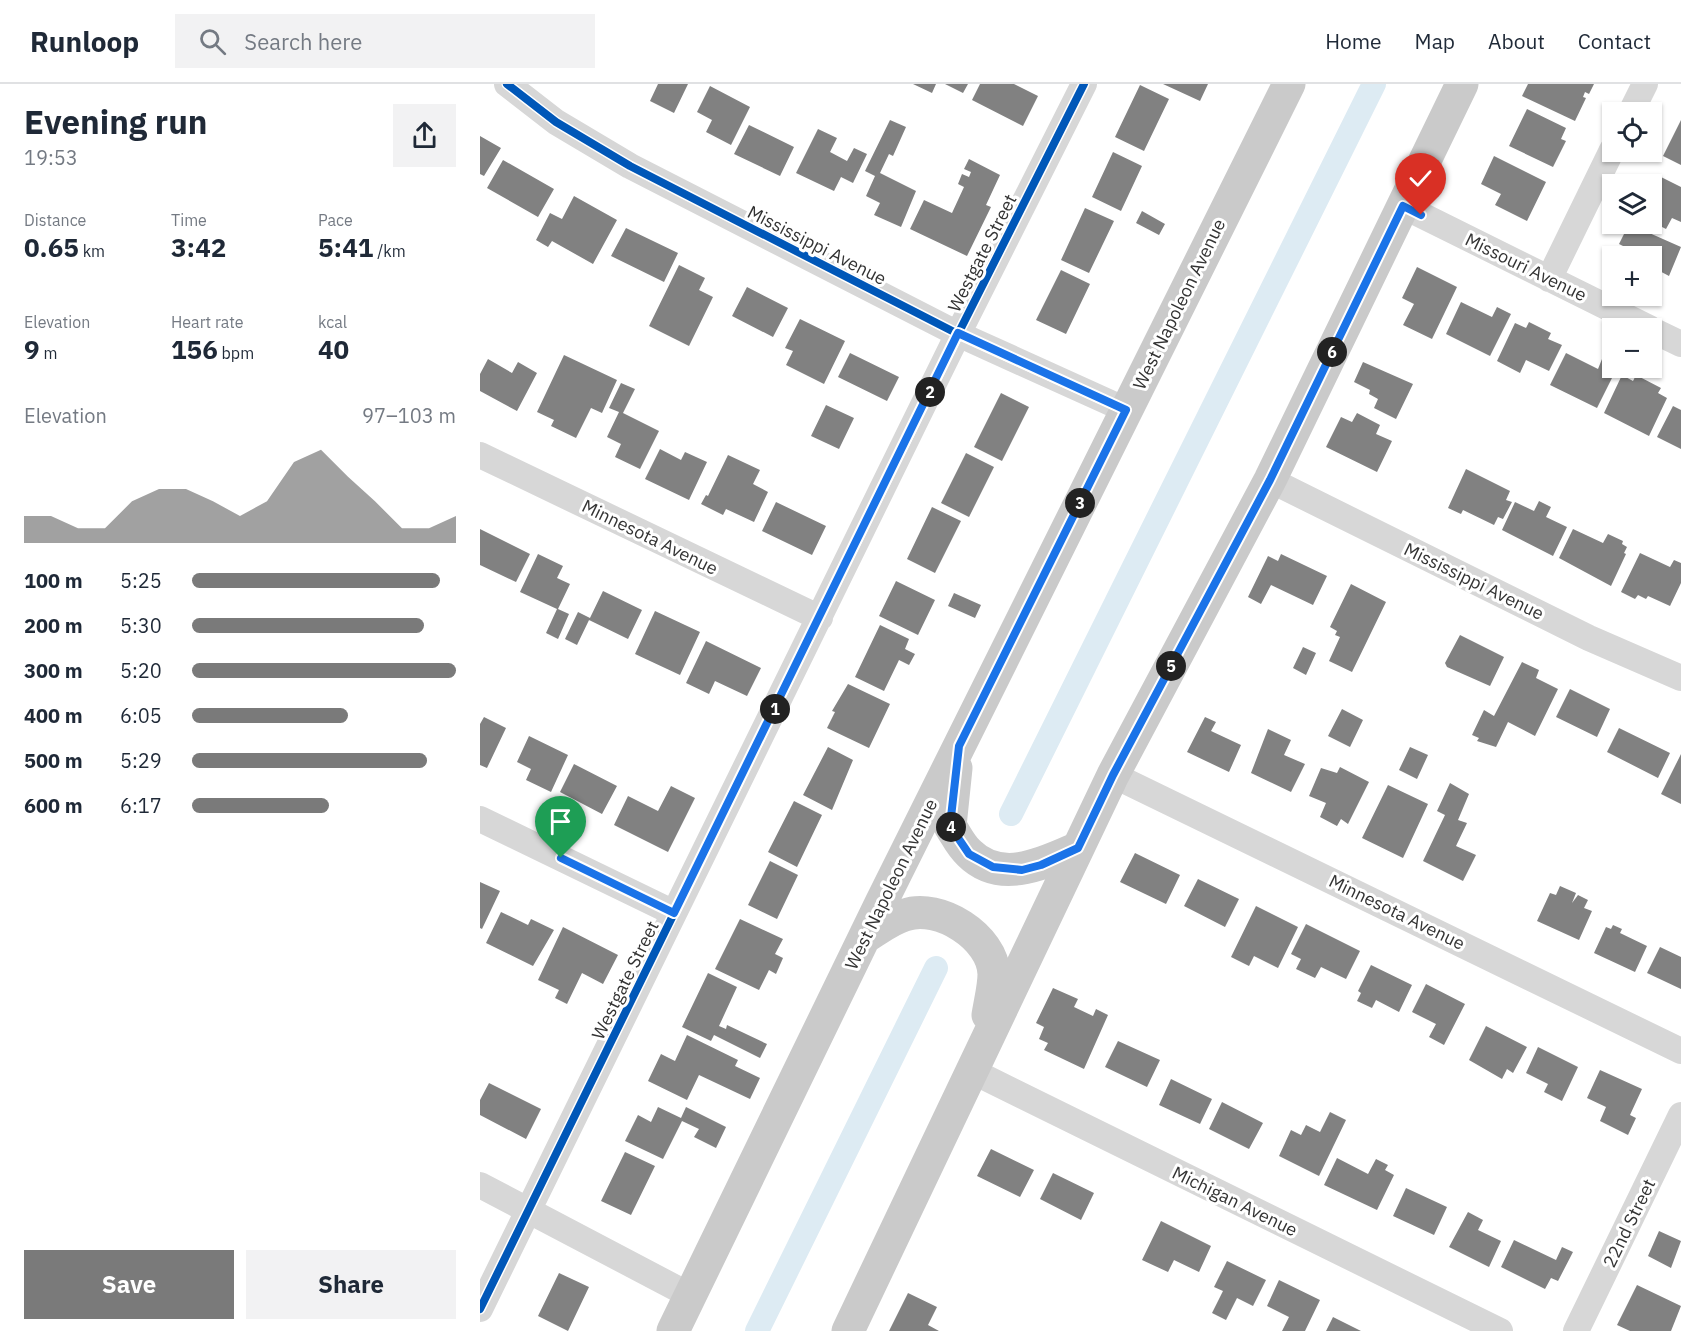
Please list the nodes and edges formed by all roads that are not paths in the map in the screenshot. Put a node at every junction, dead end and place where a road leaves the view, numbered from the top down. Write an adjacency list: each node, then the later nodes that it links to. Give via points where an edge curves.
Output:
1 (507, 84): 11 (street, Mississippi Avenue, via 555,122 630,166)
2 (1084, 84): 11 (street, Westgate Street)
3 (1289, 84): 14 (main road, West Napoleon Avenue)
4 (1462, 84): 8 (main road)
5 (1645, 84): 6 (street)
6 (1636, 102)
7 (1606, 162): 9 (street)
8 (1403, 206): 9 (street, Missouri Avenue); 16 (main road)
9 (1549, 279): 10 (street, Missouri Avenue)
10 (1628, 318)
11 (958, 333): 14 (street, Mississippi Avenue); 17 (street, Westgate Street)
12 (1662, 335): 13 (street, Missouri Avenue)
13 (1681, 344)
14 (1126, 410): 19 (main road, West Napoleon Avenue)
15 (480, 455): 17 (street, Minnesota Avenue)
16 (1270, 480): 18 (street, Mississippi Avenue, via 1589,638); 20 (main road)
17 (820, 618): 23 (street, Westgate Street)
18 (1681, 678)
19 (959, 746): 22 (main road, via 950,826 969,854 993,867 1022,870); 24 (main road, West Napoleon Avenue)
20 (1113, 775): 22 (main road); 26 (street, Minnesota Avenue)
21 (480, 819): 23 (street)
22 (1078, 848): 25 (main road)
23 (674, 913): 30 (street, Westgate Street)
24 (865, 938): 25 (main road, via 906,914 935,914 967,930 982,943 994,972); 31 (main road, West Napoleon Avenue)
25 (984, 1041): 27 (main road)
26 (1681, 1051)
27 (970, 1070): 34 (main road); 35 (street, Michigan Avenue)
28 (1681, 1115): 36 (street, 22nd Street)
29 (480, 1185): 30 (street)
30 (529, 1210): 31 (street); 32 (street, Westgate Street)
31 (691, 1296): 33 (main road, West Napoleon Avenue)
32 (480, 1309)
33 (673, 1331)
34 (848, 1331)
35 (1500, 1331)
36 (1576, 1331)

